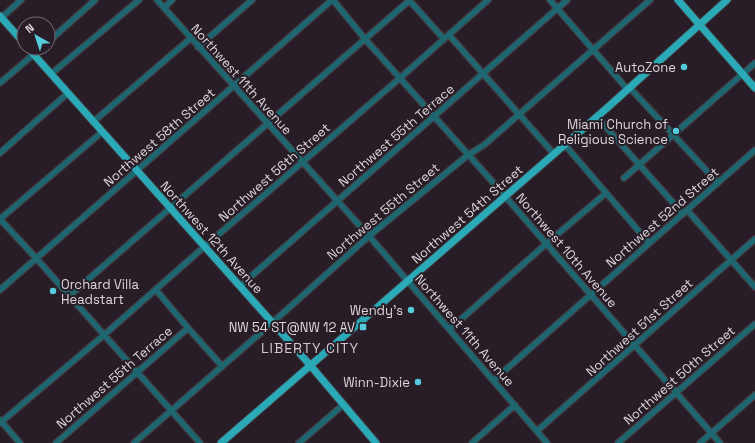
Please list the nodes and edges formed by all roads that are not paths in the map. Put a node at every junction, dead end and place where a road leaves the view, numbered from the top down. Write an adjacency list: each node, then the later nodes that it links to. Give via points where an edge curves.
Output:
1 (20, 0): 17 (street)
2 (96, 0): 20 (street)
3 (139, 0): 30 (street)
4 (157, 0): 15 (street, Northwest 11th Avenue)
5 (172, 0): 15 (street)
6 (252, 0): 25 (street)
7 (332, 0): 23 (street, Northwest 10th Avenue); 35 (street, Northwest 58th Street)
8 (409, 0): 23 (street); 24 (street)
9 (488, 0): 21 (street, Northwest 56th Street)
10 (550, 0): 16 (street)
11 (567, 0): 16 (street, Northwest 55th Terrace)
12 (650, 0): 26 (street, Northwest 55th Street)
13 (678, 0): 18 (main road)
14 (725, 1): 18 (main road, Northwest 54th Street)
15 (164, 8): 22 (street, Northwest 11th Avenue)
16 (558, 8): 26 (street); 31 (street, Northwest 55th Terrace)
17 (0, 17): 19 (main road)
18 (699, 24): 32 (main road); 37 (main road, Northwest 54th Street)
19 (16, 34)
20 (56, 35)
21 (449, 35): 24 (street, Northwest 56th Street); 31 (street)
22 (191, 38): 25 (street, Northwest 11th Avenue); 42 (street)
23 (365, 39): 33 (street, Northwest 10th Avenue); 43 (street)
24 (444, 39): 33 (street, Northwest 56th Street)
25 (198, 47): 35 (street, Northwest 11th Avenue)
26 (593, 50): 37 (street); 39 (street, Northwest 55th Street)
27 (32, 56): 34 (street)
28 (36, 56): 30 (main road, Northwest 12th Avenue)
29 (755, 63): 32 (street)
30 (51, 74): 38 (main road, Northwest 12th Avenue)
31 (483, 74): 39 (street); 40 (street, Northwest 55th Terrace)
32 (742, 74): 36 (main road); 45 (street)
33 (400, 78): 40 (street, Northwest 10th Avenue); 51 (street, Northwest 56th Street)
34 (0, 83)
35 (234, 86): 43 (street, Northwest 11th Avenue); 53 (street, Northwest 58th Street)
36 (755, 88)
37 (629, 89): 41 (main road, Northwest 54th Street); 45 (street)
38 (68, 93): 42 (main road, Northwest 12th Avenue); 48 (street)
39 (519, 114): 49 (street); 50 (street, Northwest 55th Street, via 484,145)
40 (434, 116): 50 (street, Northwest 10th Avenue); 58 (street, Northwest 55th Terrace)
41 (597, 117): 46 (main road, Northwest 54th Street); 52 (street)
42 (93, 122): 44 (main road, Northwest 12th Avenue)
43 (268, 124): 51 (street, Northwest 11th Avenue); 59 (street)
44 (102, 132): 53 (main road, Northwest 12th Avenue); 61 (street)
45 (674, 134): 52 (street); 55 (street)
46 (565, 145): 49 (main road, Northwest 54th Street); 56 (street)
47 (755, 150): 55 (street, Northwest 52nd Street)
48 (0, 153)
49 (554, 154): 57 (main road, Northwest 54th Street)
50 (468, 155): 57 (street, Northwest 10th Avenue); 62 (street, Northwest 55th Street)
51 (302, 162): 58 (street, Northwest 11th Avenue); 66 (street, Northwest 56th Street)
52 (639, 163): 54 (street); 60 (street)
53 (136, 171): 59 (main road, Northwest 12th Avenue); 67 (street, Northwest 58th Street)
54 (624, 178)
55 (718, 183): 60 (street, Northwest 52nd Street)
56 (606, 193): 64 (street); 65 (street)
57 (505, 197): 65 (street, Northwest 10th Avenue); 69 (main road, Northwest 54th Street)
58 (337, 200): 62 (street, Northwest 11th Avenue); 70 (street, Northwest 55th Terrace)
59 (170, 208): 66 (main road, Northwest 12th Avenue); 75 (street)
60 (685, 212): 64 (street, Northwest 52nd Street); 68 (street)
61 (0, 219): 67 (street)
62 (369, 236): 69 (street, Northwest 11th Avenue); 76 (street, Northwest 55th Street)
63 (755, 239): 68 (street, Northwest 51st Street)
64 (649, 243): 74 (street, Northwest 52nd Street)
65 (546, 244): 74 (street, Northwest 10th Avenue); 79 (street)
66 (204, 247): 70 (main road, Northwest 12th Avenue); 73 (street, Northwest 56th Street)
67 (36, 258): 72 (street, Northwest 58th Street); 75 (street)
68 (730, 261): 71 (street); 81 (street, Northwest 51st Street)
69 (408, 281): 79 (street, Northwest 11th Avenue); 83 (main road, Northwest 54th Street)
70 (240, 286): 76 (main road, Northwest 12th Avenue)
71 (755, 287)
72 (0, 290)
73 (156, 290): 78 (street); 80 (street, Northwest 56th Street)
74 (591, 295): 81 (street, Northwest 10th Avenue); 85 (street, Northwest 52nd Street)
75 (70, 296): 80 (street)
76 (272, 323): 82 (street, Northwest 55th Street); 83 (main road, Northwest 12th Avenue)
77 (755, 324): 86 (street, Northwest 50th Street)
78 (188, 328): 82 (street); 84 (street, Northwest 55th Terrace)
79 (450, 329): 85 (street, Northwest 11th Avenue)
80 (104, 335): 84 (street); 91 (street, Northwest 56th Street)
81 (635, 345): 86 (street, Northwest 10th Avenue); 92 (street, Northwest 51st Street)
82 (222, 366): 90 (street, Northwest 55th Street)
83 (310, 366): 88 (main road, Northwest 12th Avenue); 98 (main road, Northwest 54th Street)
84 (136, 372): 90 (street); 95 (street, Northwest 55th Terrace)
85 (494, 380): 89 (street, Northwest 11th Avenue)
86 (676, 393): 93 (street, Northwest 10th Avenue); 103 (street, Northwest 50th Street)
87 (755, 395): 93 (street)
88 (344, 404): 99 (street); 100 (main road, Northwest 12th Avenue)
89 (515, 405): 92 (street, Northwest 11th Avenue); 101 (street)
90 (171, 411): 96 (street, Northwest 55th Street); 97 (street)
91 (1, 421): 94 (street)
92 (537, 431): 102 (street, Northwest 11th Avenue)
93 (711, 433): 104 (street); 105 (street, Northwest 10th Avenue)
94 (20, 443)
95 (56, 443)
96 (134, 443)
97 (200, 443)
98 (221, 443)
99 (299, 443)
100 (376, 443)
101 (472, 443)
102 (547, 443)
103 (618, 443)
104 (700, 443)
105 (720, 443)

